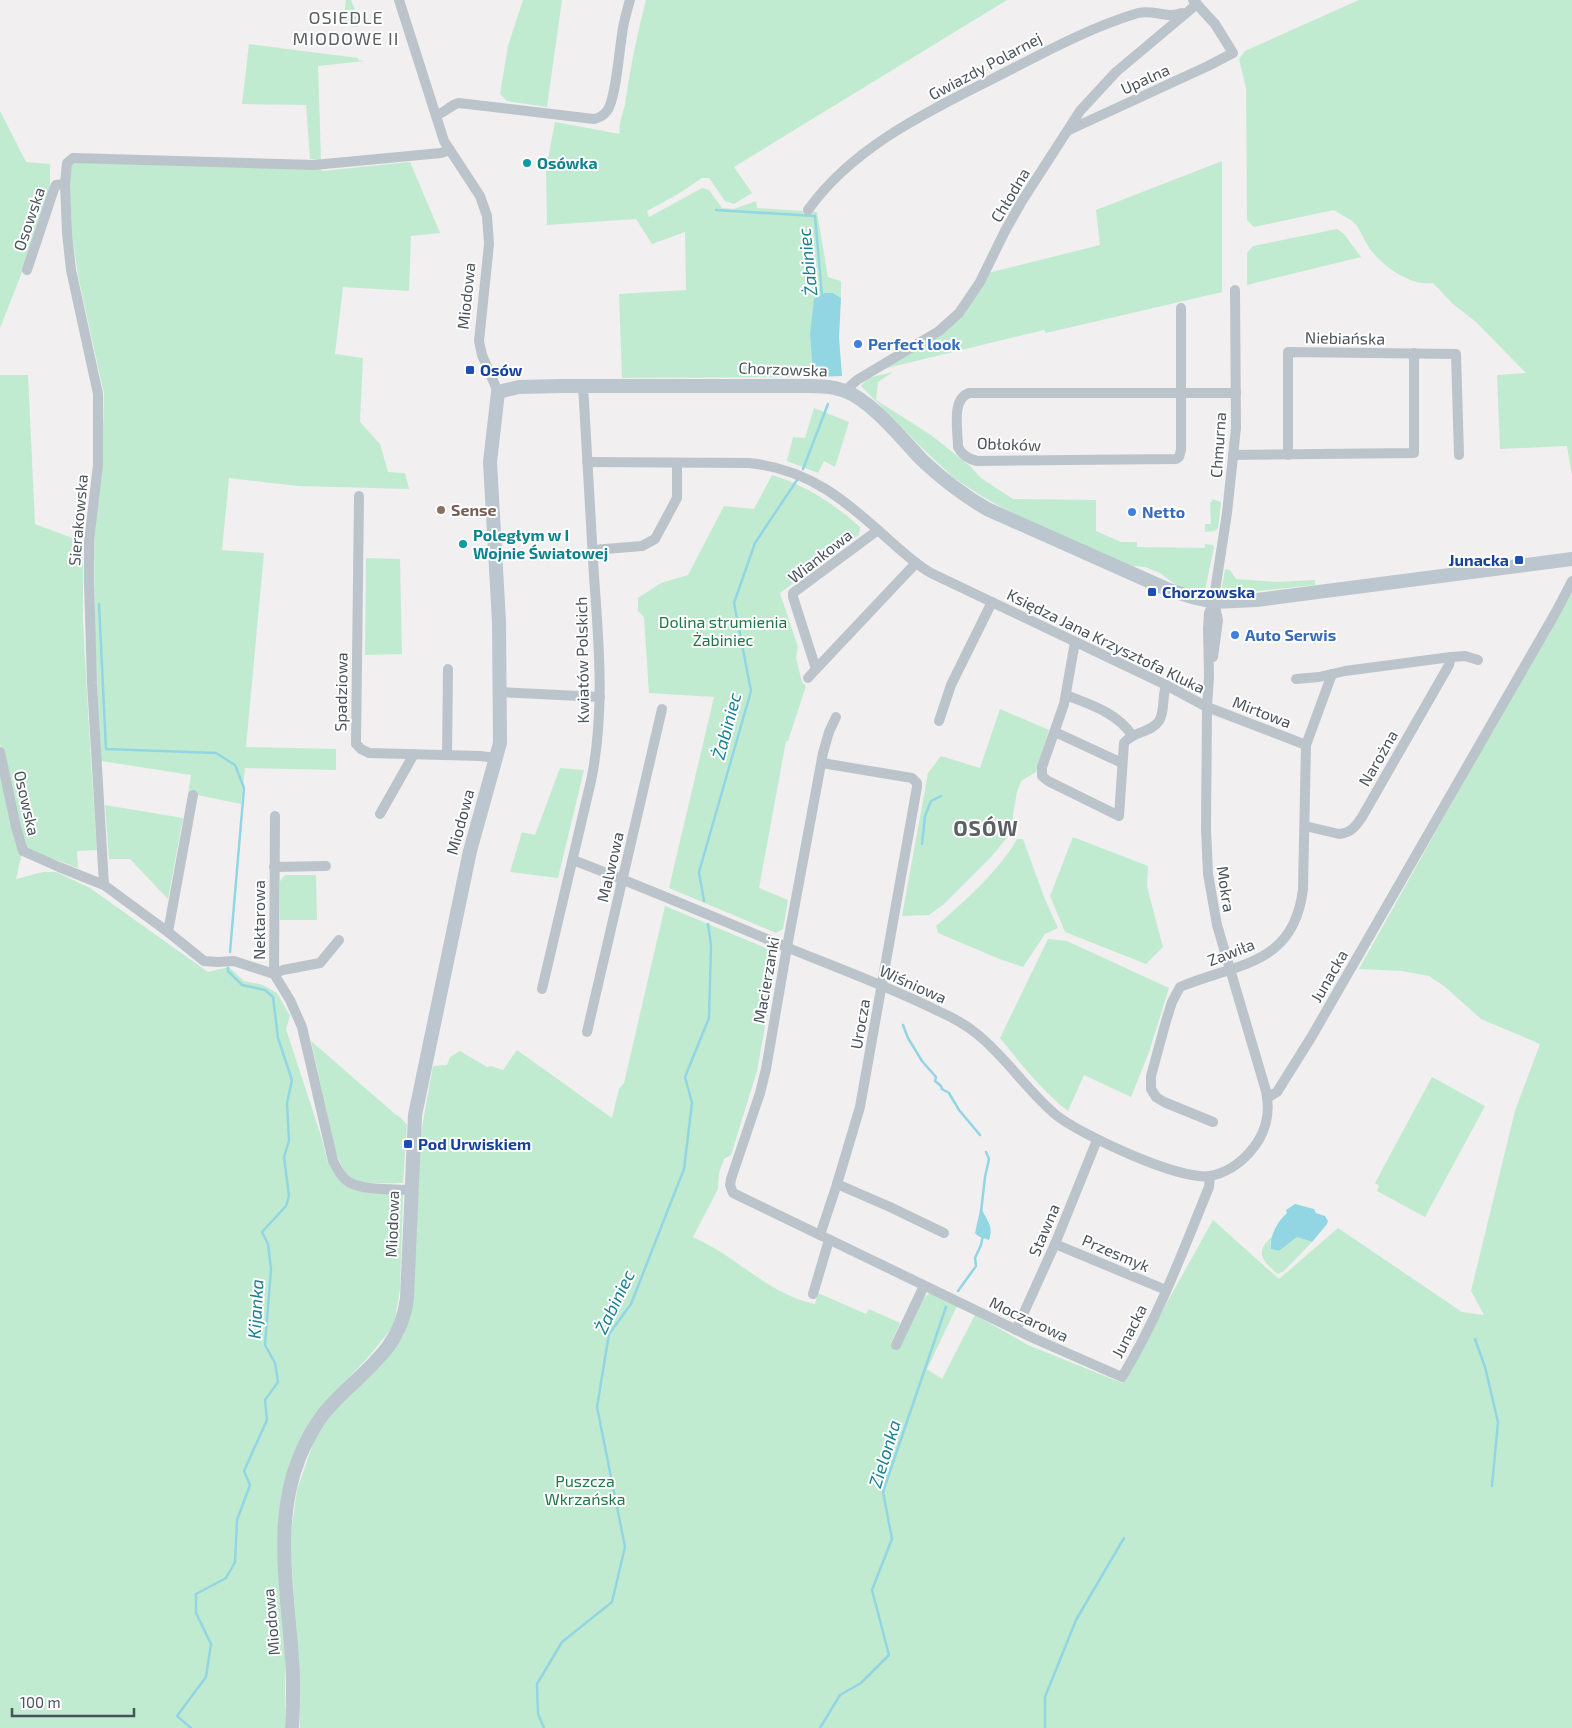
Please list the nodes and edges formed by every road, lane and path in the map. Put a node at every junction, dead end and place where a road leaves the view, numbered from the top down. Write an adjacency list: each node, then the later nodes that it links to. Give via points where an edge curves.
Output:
1 (400, 0): 4 (street, Miodowa)
2 (630, 0): 4 (street, via 611,102 600,117 594,119 459,103)
3 (1197, 1): 5 (street, Chłodna, via 1116,72 1080,111); 5 (street, Upalna, via 1232,53); 8 (street, Gwiazdy Polarnej, via 1181,14 1172,16 1149,12 1121,19 1055,46 957,96 876,143 822,192)
4 (436, 115): 6 (street, Miodowa)
5 (1068, 130): 14 (street, Chłodna, via 1022,201 980,282 959,313 938,331 857,380)
6 (450, 150): 7 (street, Sierakowska, via 314,164 73,158 66,166); 15 (street, Miodowa, via 480,196 488,223 479,340)
7 (65, 184): 9 (street, Osowska, via 56,185 54,189); 64 (street, Sierakowska, via 71,270 98,394 98,465 89,541 89,589)
8 (808, 210)
9 (27, 270)
10 (1235, 290): 17 (street, Chmurna)
11 (1181, 308): 16 (street, Obłoków)
12 (1414, 354): 19 (street, via 1414,453); 19 (street, Niebiańska, via 1288,352); 20 (street, Niebiańska, via 1456,354)
13 (583, 386): 14 (street, Chorzowska, via 805,386); 15 (street, Chorzowska, via 519,387); 21 (street, Kwiatów Polskich)
14 (845, 391): 30 (street, Chorzowska, via 872,409 948,483 987,509 1169,590)
15 (498, 392): 40 (street, Miodowa, via 490,462)
16 (1181, 392): 16 (street, Obłoków, via 967,394 958,403 958,447 965,456 977,461 1172,460 1179,457 1181,450); 17 (street, Obłoków)
17 (1236, 393): 18 (street, Chmurna)
18 (1233, 455): 19 (street); 30 (street, Chmurna)
19 (1288, 455)
20 (1459, 455)
21 (587, 462): 22 (street, Księdza Jana Krzysztofa Kluka); 25 (street, Kwiatów Polskich)
22 (677, 463): 24 (street, Księdza Jana Krzysztofa Kluka, via 749,463 786,471 831,492); 25 (street, via 678,491 656,539 642,546)
23 (359, 496): 51 (street, Spadziowa, via 356,744 369,753)
24 (878, 530): 27 (street, Księdza Jana Krzysztofa Kluka); 34 (street, Wiankowa, via 793,593)
25 (593, 550): 42 (street, Kwiatów Polskich)
26 (1572, 559): 30 (street, Chorzowska, via 1274,598)
27 (916, 563): 29 (street, Księdza Jana Krzysztofa Kluka); 34 (street)
28 (1572, 581): 73 (street, Junacka, via 1312,1036 1277,1092)
29 (992, 602): 31 (street, Księdza Jana Krzysztofa Kluka); 46 (street, Księdza Jana Krzysztofa Kluka, via 951,685)
30 (1214, 602): 43 (street, Mokra, via 1208,619)
31 (1075, 642): 39 (street, Księdza Jana Krzysztofa Kluka); 41 (street)
32 (1451, 657): 33 (street, via 1465,656); 36 (street); 59 (street, Narożna, via 1354,828 1339,834)
33 (1478, 660)
34 (816, 669): 37 (street)
35 (448, 670): 52 (street)
36 (1332, 674): 38 (street); 49 (street, Zawiła)
37 (808, 678)
38 (1296, 679)
39 (1166, 685): 43 (street, Księdza Jana Krzysztofa Kluka); 48 (street, via 1160,720)
40 (500, 692): 42 (street); 53 (street, Miodowa)
41 (1066, 695): 47 (street); 48 (street, via 1115,716)
42 (600, 697): 60 (street, Kwiatów Polskich, via 596,753)
43 (1207, 707): 49 (street, Mirtowa); 68 (street, Mokra, via 1208,874 1215,916)
44 (662, 709): 63 (street, Malwowa)
45 (836, 717): 54 (street, Macierzanki)
46 (939, 721)
47 (1055, 732): 55 (street); 55 (street, via 1042,767 1042,776 1119,816)
48 (1132, 735): 55 (street, via 1124,743)
49 (1306, 745): 59 (street, Zawiła)
50 (0, 752): 64 (street, Osowska, via 23,851)
51 (414, 754): 52 (street, Spadziowa); 57 (street)
52 (447, 755): 53 (street, Spadziowa)
53 (497, 758): 78 (street, Miodowa, via 470,851 416,1109)
54 (822, 763): 67 (street, Macierzanki); 70 (street, Urocza, via 906,777 915,780 917,787)
55 (1122, 763)
56 (192, 795): 65 (street)
57 (380, 814)
58 (275, 816): 62 (street, Nektarowa)
59 (1305, 826): 68 (street, Zawiła, via 1303,889 1294,922 1271,951)
60 (573, 860): 63 (street, Wiśniowa); 71 (street, Kwiatów Polskich)
61 (326, 866): 62 (street, Nektarowa)
62 (274, 867): 69 (street, Nektarowa)
63 (623, 879): 67 (street, Wiśniowa); 72 (street, Malwowa)
64 (104, 885): 65 (street)
65 (168, 932): 69 (street, via 204,961 234,961)
66 (338, 940): 69 (street, via 320,963)
67 (787, 947): 70 (street, Wiśniowa); 79 (street, Macierzanki, via 763,1082 731,1179 731,1190)
68 (1231, 970): 73 (street, Mokra); 74 (street, Zawiła, via 1180,987 1169,1011 1150,1083 1159,1100)
69 (274, 974): 78 (street, via 302,1028 333,1161 347,1182 358,1186)
70 (882, 986): 75 (street, Wiśniowa, via 971,1029 1047,1107); 77 (street, Urocza, via 860,1107)
71 (542, 989)
72 (586, 1032)
73 (1267, 1098): 76 (street, via 1267,1122 1255,1147 1237,1164)
74 (1213, 1122)
75 (1097, 1140): 76 (street, Wiśniowa, via 1194,1177); 82 (street, Stawna)
76 (1210, 1176): 84 (street, Junacka, via 1209,1187)
77 (837, 1184): 80 (street); 81 (street, Urocza)
78 (411, 1190): 89 (street, Miodowa, via 407,1298 401,1325 386,1352 317,1423 301,1454 289,1491 283,1547 292,1660)
79 (738, 1196): 81 (street, Moczarowa)
80 (944, 1233)
81 (824, 1237): 83 (street, Moczarowa); 85 (street, Urocza)
82 (1056, 1244): 84 (street, Przesmyk); 86 (street, Stawna)
83 (924, 1286): 86 (street, Moczarowa); 87 (street)
84 (1166, 1290): 88 (street, Junacka)
85 (813, 1294)
86 (1016, 1330): 88 (street, Moczarowa)
87 (896, 1345)
88 (1122, 1377)
89 (292, 1728)

